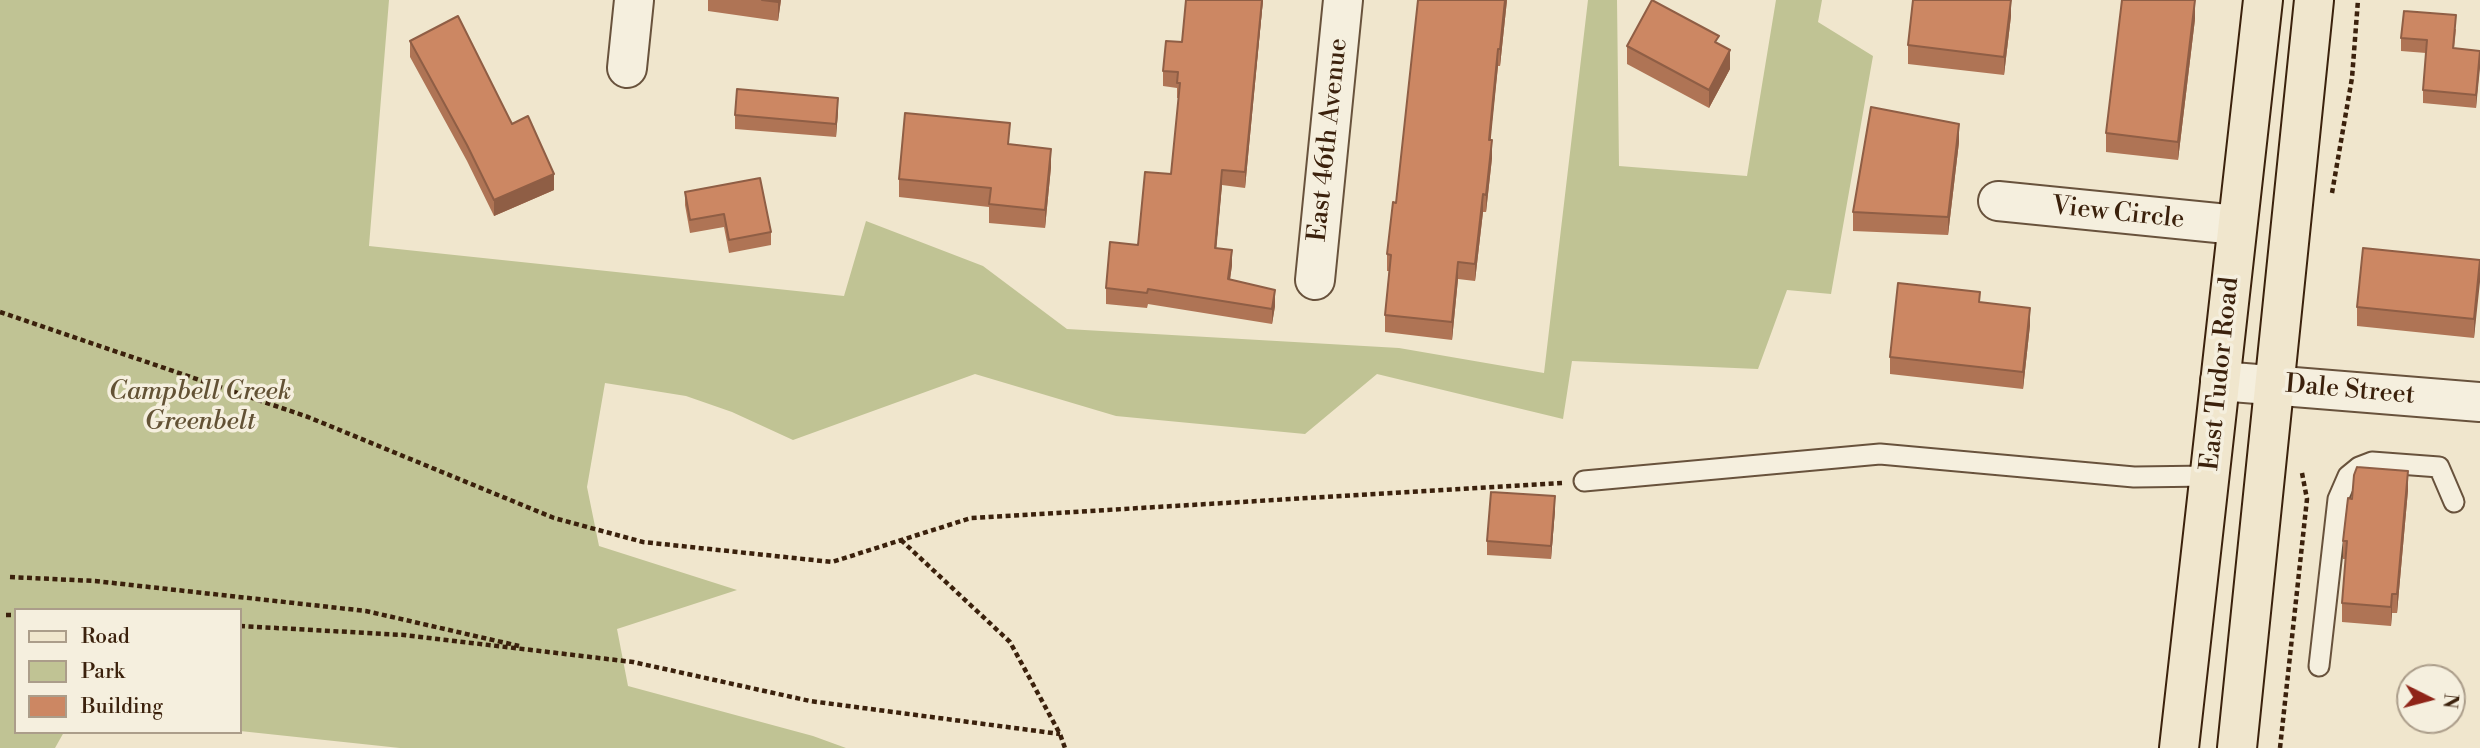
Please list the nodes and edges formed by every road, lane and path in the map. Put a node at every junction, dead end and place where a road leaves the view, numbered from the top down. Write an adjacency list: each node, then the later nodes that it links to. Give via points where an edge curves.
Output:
1 (634, 0): 5 (street)
2 (1343, 0): 8 (street, East 46th Avenue)
3 (2263, 0): 7 (main road, East Tudor Road)
4 (2314, 0): 11 (main road, East Tudor Road)
5 (627, 68)
6 (1998, 201): 7 (street, View Circle)
7 (2237, 225): 10 (main road, East Tudor Road)
8 (1315, 280)
9 (0, 312): 16 (path, via 308,417 554,518 643,542 832,562)
10 (2220, 381): 11 (street, Dale Street); 13 (main road, East Tudor Road)
11 (2275, 384): 12 (street, Dale Street); 26 (main road, East Tudor Road)
12 (2480, 402)
13 (2210, 476): 14 (lane, via 2134,477 1880,454); 25 (main road, East Tudor Road)
14 (1584, 481): 16 (path, via 971,518)
15 (2454, 502): 22 (lane, via 2439,467 2372,462 2348,476 2338,499)
16 (901, 540): 23 (path, via 1010,642)
17 (10, 576): 21 (path, via 366,611)
18 (6, 615): 19 (path)
19 (14, 615)
20 (242, 626): 21 (path, via 404,635)
21 (540, 651): 23 (path, via 633,662 810,701)
22 (2319, 666)
23 (1060, 734): 24 (path)
24 (1065, 748)
25 (2179, 748)
26 (2237, 748)

